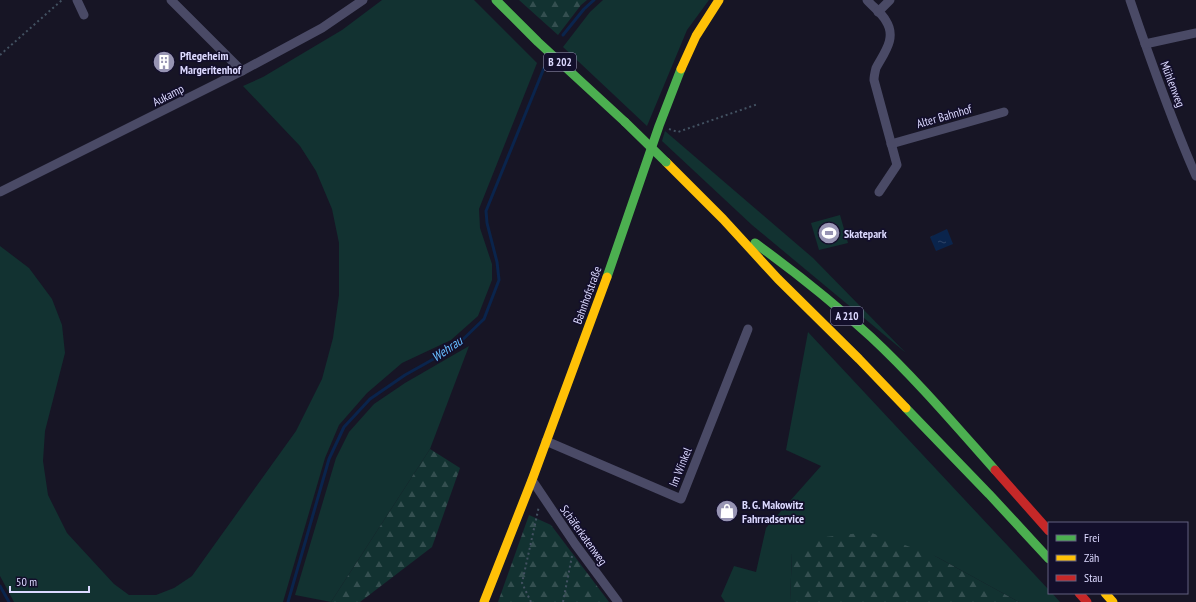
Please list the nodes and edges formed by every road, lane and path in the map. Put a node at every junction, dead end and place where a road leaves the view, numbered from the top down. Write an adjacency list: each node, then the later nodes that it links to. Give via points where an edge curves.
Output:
1 (62, 0): 14 (path)
2 (77, 0): 11 (street)
3 (171, 0): 15 (street)
4 (363, 0): 15 (street, Aukamp, via 322,28)
5 (496, 0): 23 (main road, B 202, bridge)
6 (719, 0): 18 (main road, Bahnhofstraße, via 696,36)
7 (867, 0): 10 (street)
8 (890, 0): 10 (street)
9 (1130, 0): 13 (street, Mühlenweg)
10 (878, 12): 19 (street, via 887,21 890,44 875,70 874,80)
11 (84, 15)
12 (1196, 33): 13 (street)
13 (1145, 44): 20 (street, Mühlenweg)
14 (0, 55)
15 (242, 71): 21 (street, Aukamp)
16 (758, 104): 18 (path, via 678,132)
17 (1004, 112): 19 (street, Alter Bahnhof)
18 (659, 126): 25 (main road, Bahnhofstraße, via 605,283)
19 (891, 144): 22 (street, via 897,165)
20 (1196, 176)
21 (0, 192)
22 (878, 192)
23 (723, 219): 28 (main road, A 210, via 789,268 851,320 906,372); 30 (main road, A 210)
24 (748, 329): 25 (street, Im Winkel, via 680,499)
25 (546, 440): 26 (main road, Bahnhofstraße)
26 (532, 480): 27 (street, Schäferkatenweg); 33 (main road, Bahnhofstraße)
27 (541, 495): 29 (street, Schäferkatenweg); 34 (path, via 522,583)
28 (1048, 530)
29 (575, 544): 35 (path); 36 (street, Schäferkatenweg)
30 (1048, 558)
31 (1080, 594): 37 (main road)
32 (1106, 594): 38 (main road)
33 (484, 602)
34 (531, 602)
35 (563, 602)
36 (618, 602)
37 (1088, 602)
38 (1113, 602)

